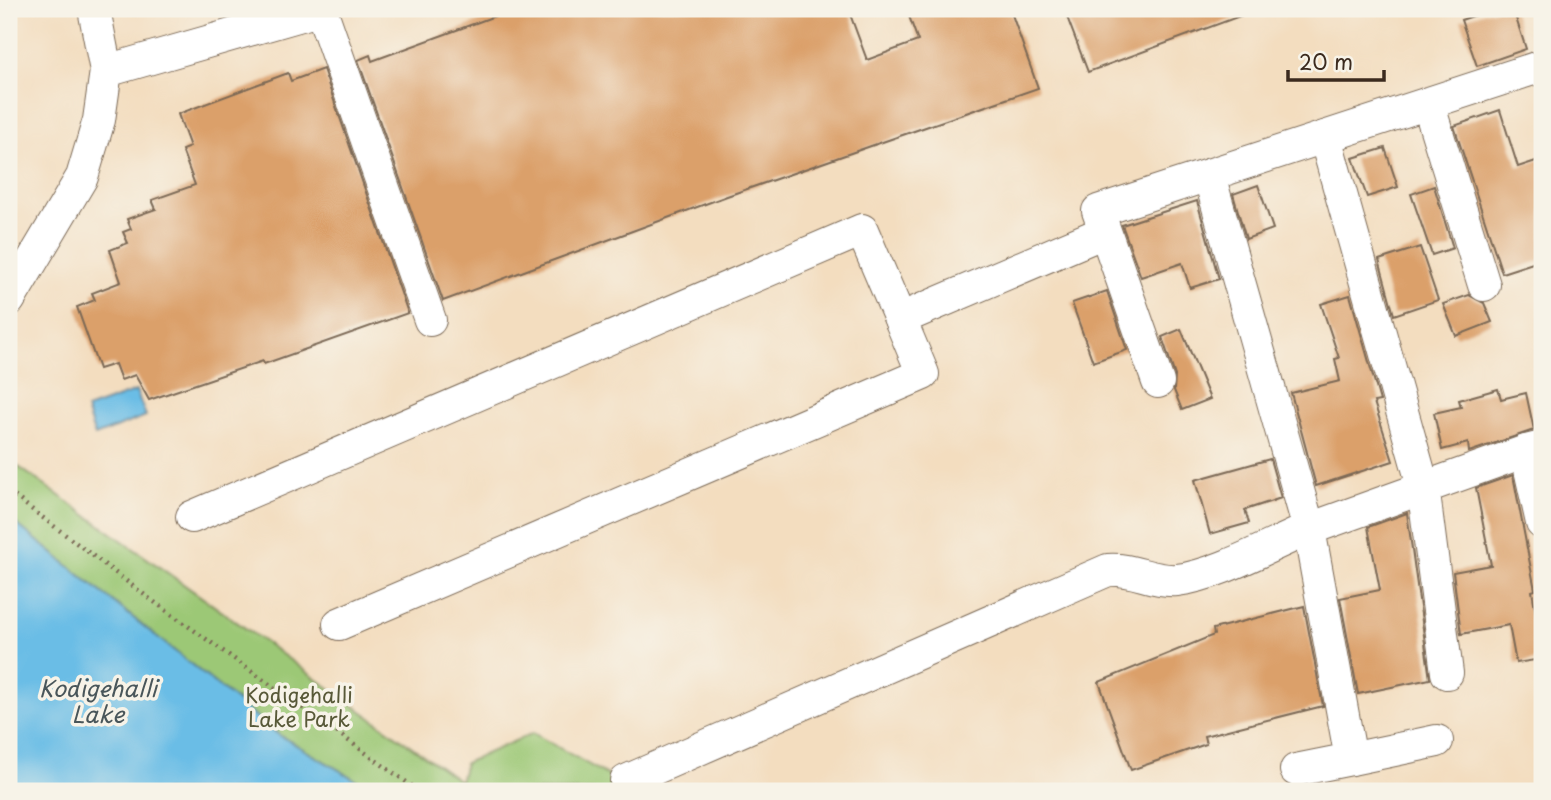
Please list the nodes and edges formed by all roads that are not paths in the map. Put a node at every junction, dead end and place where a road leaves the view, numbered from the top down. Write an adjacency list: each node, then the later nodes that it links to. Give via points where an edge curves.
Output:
1 (94, 9): 4 (street)
2 (321, 9): 4 (street); 12 (street)
3 (1542, 66): 5 (street)
4 (106, 71): 10 (street, via 99,120 82,177)
5 (1428, 103): 6 (street); 9 (street)
6 (1325, 137): 7 (street); 15 (street)
7 (1209, 175): 8 (street, via 1097,211); 18 (street)
8 (1104, 232): 11 (street); 13 (street)
9 (1484, 285)
10 (9, 300)
11 (900, 319): 16 (street, via 862,230); 19 (street, via 923,374)
12 (430, 320)
13 (1158, 382)
14 (1534, 449): 15 (street); 17 (street)
15 (1423, 486): 18 (street); 20 (street)
16 (192, 517)
17 (1542, 523)
18 (1309, 529): 22 (street); 24 (street, via 1197,576 1154,580 1131,571 1108,570)
19 (339, 624)
20 (1447, 673)
21 (1437, 741): 22 (street)
22 (1351, 760): 23 (street)
23 (1296, 770)
24 (626, 781)

